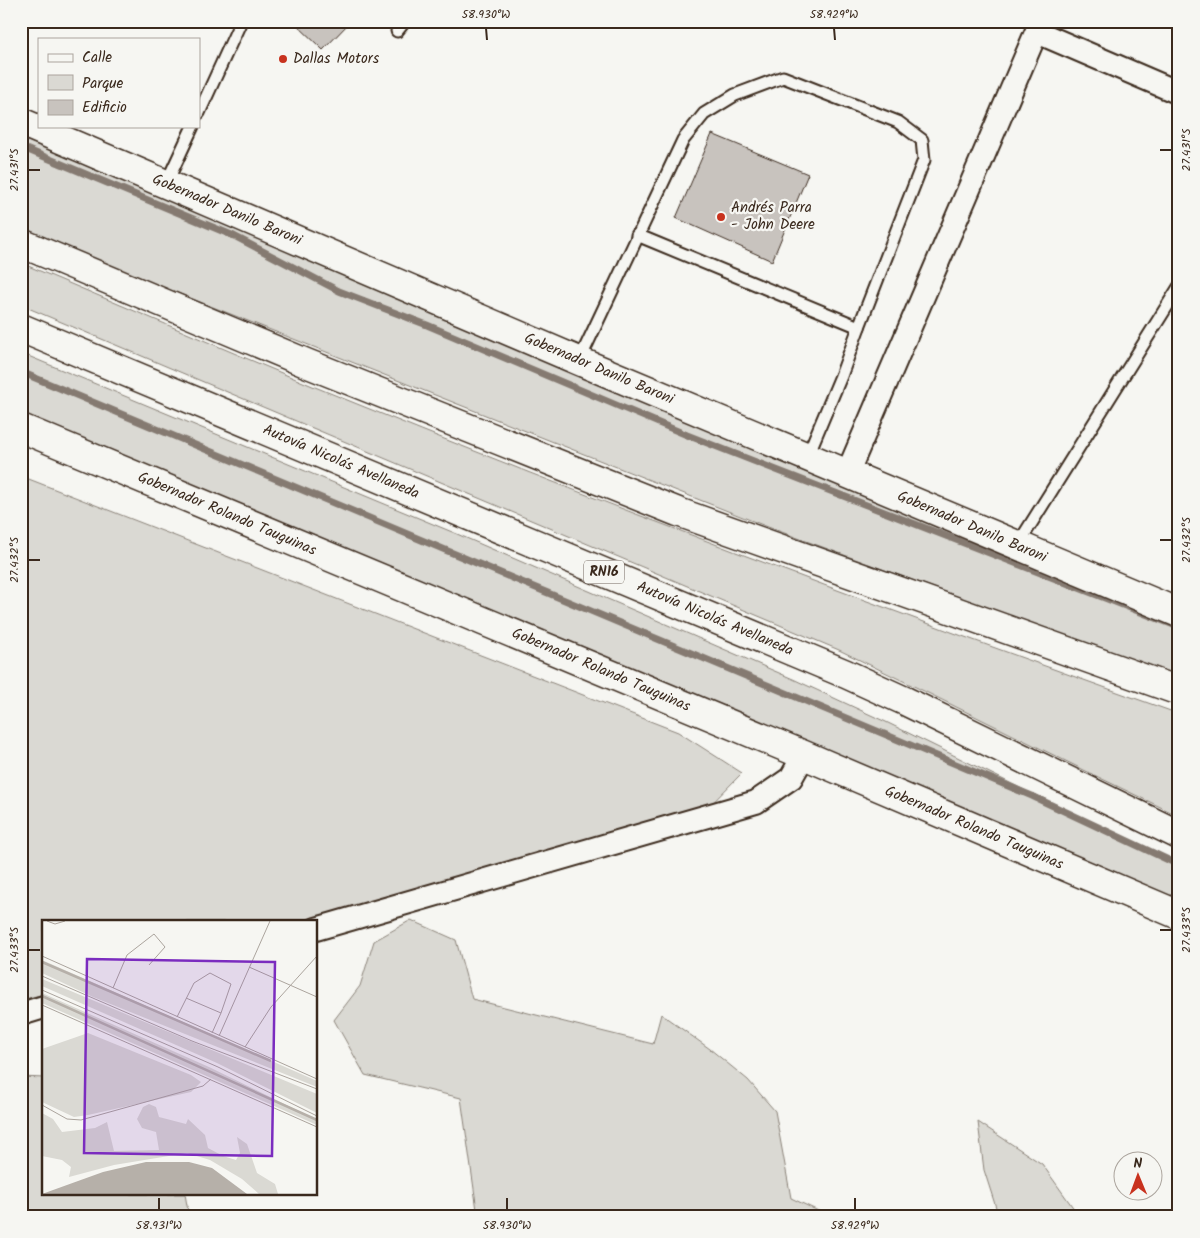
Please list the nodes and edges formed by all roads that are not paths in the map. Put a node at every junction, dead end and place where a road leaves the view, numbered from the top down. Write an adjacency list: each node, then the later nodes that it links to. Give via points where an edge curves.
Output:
1 (241, 21): 6 (lane)
2 (406, 21): 4 (lane)
3 (1039, 26): 5 (street); 18 (street)
4 (397, 31)
5 (1179, 93)
6 (200, 111)
7 (21, 122): 9 (main road, Gobernador Danilo Baroni)
8 (192, 128): 9 (lane)
9 (166, 184): 15 (main road, Gobernador Danilo Baroni)
10 (637, 235): 13 (lane); 13 (lane, via 683,140 704,114 735,96 783,78 898,122 922,140 924,160); 15 (lane)
11 (21, 243): 21 (main road, via 306,363 678,512)
12 (1179, 287): 19 (lane)
13 (859, 327): 17 (lane)
14 (21, 328): 23 (main road, Autovía Nicolás Avellaneda / RN16, via 846,674)
15 (578, 361): 17 (main road, Gobernador Danilo Baroni)
16 (21, 428): 22 (main road, Gobernador Rolando Tauguinas)
17 (807, 457): 18 (main road, Gobernador Danilo Baroni)
18 (847, 474): 19 (main road, Gobernador Danilo Baroni)
19 (1017, 546): 20 (main road, Gobernador Danilo Baroni)
20 (1179, 613)
21 (1179, 691)
22 (804, 755): 24 (main road, Gobernador Rolando Tauguinas); 25 (street, via 792,778 756,802)
23 (1179, 835)
24 (1179, 915)
25 (318, 927)
26 (42, 1008): 27 (street)
27 (21, 1014)

